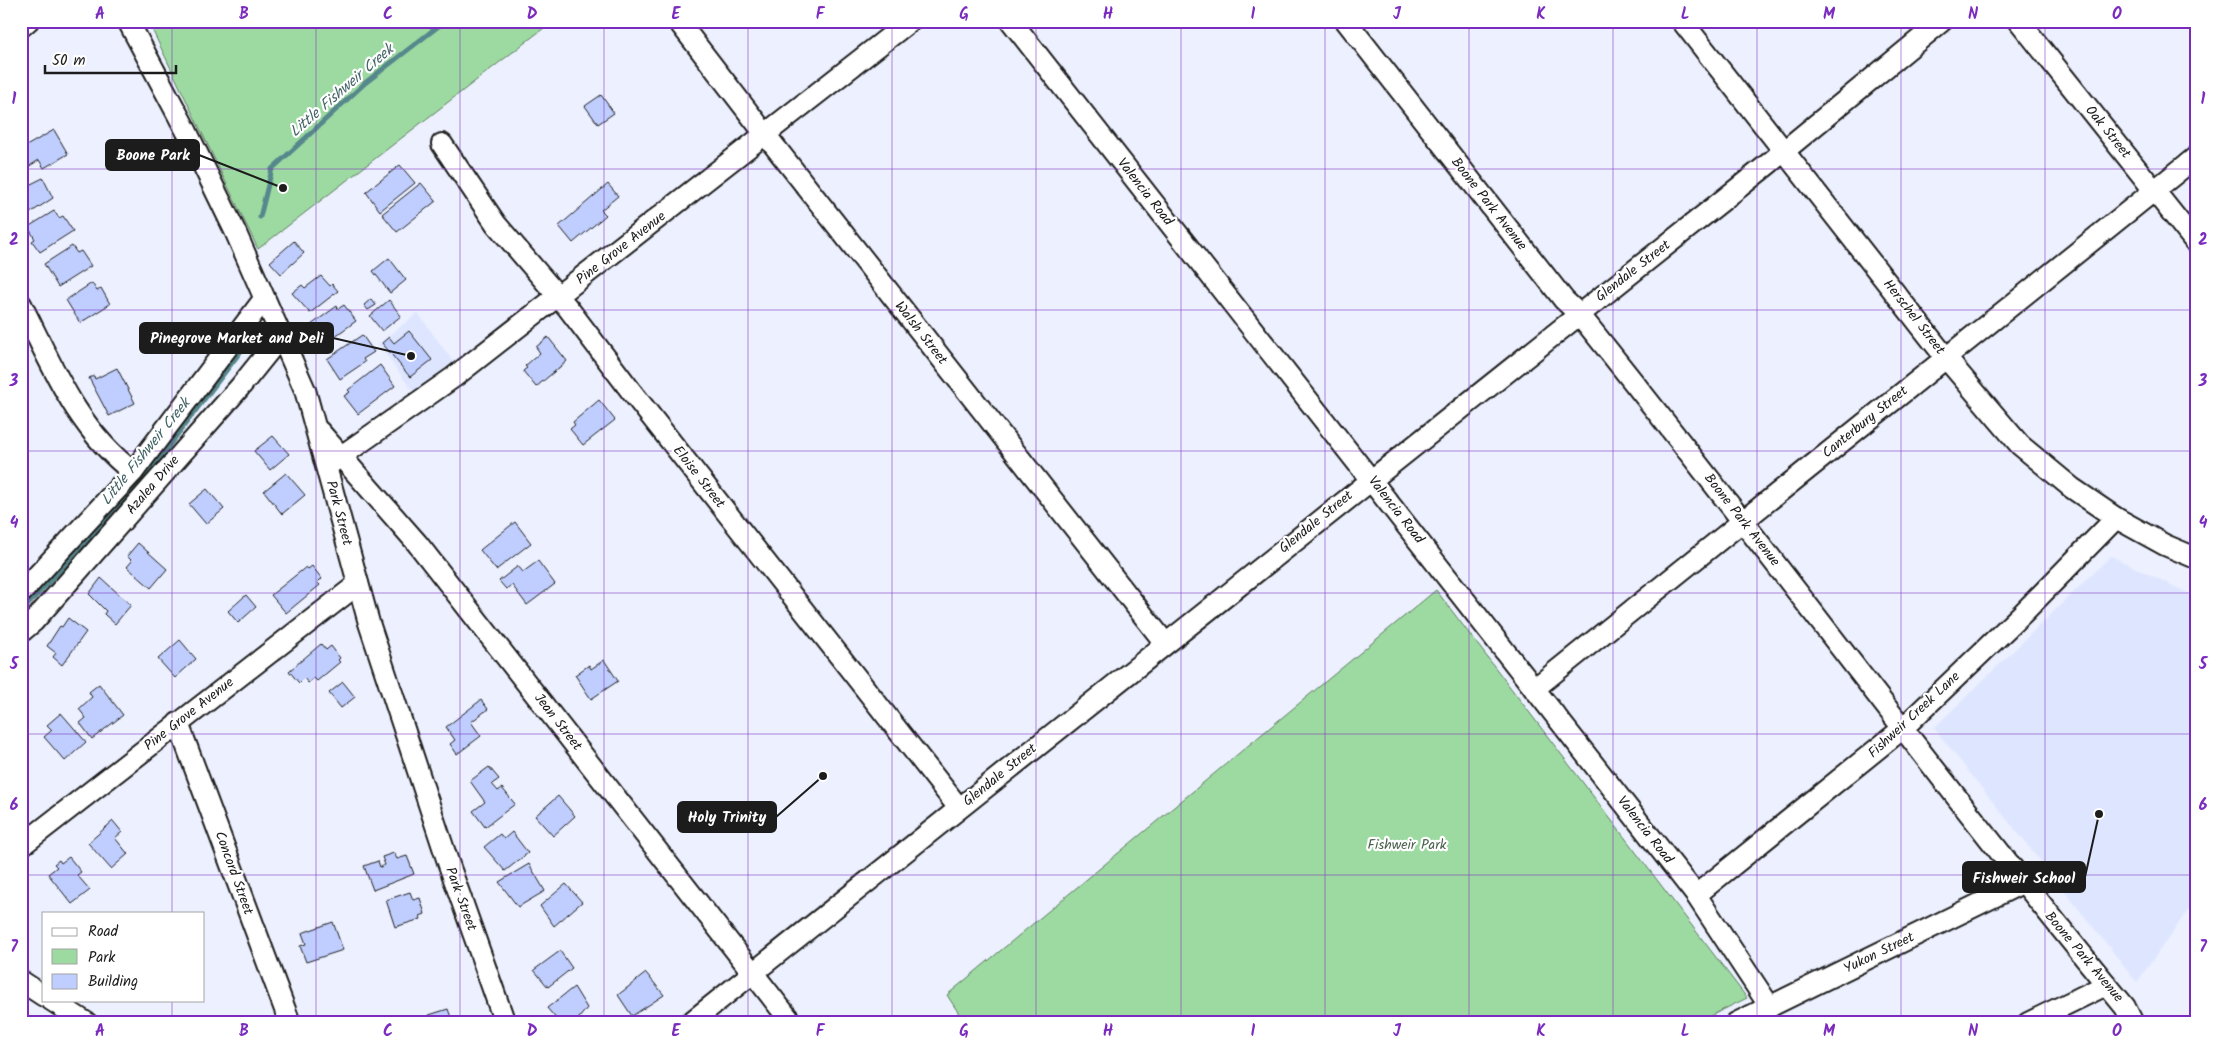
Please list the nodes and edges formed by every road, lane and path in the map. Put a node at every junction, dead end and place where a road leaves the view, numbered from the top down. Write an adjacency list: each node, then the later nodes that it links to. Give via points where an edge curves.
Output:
1 (28, 21): 10 (street)
2 (128, 21): 18 (street, Park Street, via 192,141)
3 (678, 21): 11 (street, Walsh Street)
4 (910, 21): 11 (street, Pine Grove Avenue)
5 (1011, 21): 25 (street, Valencia Road)
6 (1346, 21): 20 (street, Boone Park Avenue, via 1564,300)
7 (1682, 21): 13 (street, Herschel Street)
8 (1942, 21): 13 (street, Glendale Street)
9 (2019, 21): 15 (street, Oak Street)
10 (21, 26)
11 (764, 134): 17 (street, Pine Grove Avenue); 32 (street, Walsh Street)
12 (442, 144): 17 (street, Eloise Street, via 496,224)
13 (1784, 151): 20 (street, Glendale Street); 22 (street, Herschel Street)
14 (2196, 157): 15 (street, Canterbury Street)
15 (2154, 190): 16 (street, Oak Street); 22 (street, Canterbury Street)
16 (2196, 243)
17 (558, 297): 23 (street, Pine Grove Avenue, via 444,384); 36 (street, Eloise Street)
18 (264, 299): 21 (street, Park Street); 24 (street, Azalea Drive)
19 (21, 304): 24 (street, via 74,408 96,439)
20 (1579, 314): 25 (street, Glendale Street); 27 (street, Boone Park Avenue)
21 (281, 336): 23 (street, Park Street, via 305,390 316,428); 31 (street, Azalea Drive, via 240,387)
22 (1946, 358): 26 (street, Herschel Street, via 2020,445 2072,488); 27 (street, Canterbury Street)
23 (334, 461): 29 (street, Park Street); 40 (street, Jean Street, via 423,551)
24 (133, 472): 30 (street, Azalea Drive)
25 (1371, 478): 32 (street, Glendale Street); 33 (street, Valencia Road)
26 (2116, 518): 28 (street, Herschel Street, via 2164,545); 35 (street, Fishweir Creek Lane, via 2023,614)
27 (1743, 520): 33 (street, Canterbury Street); 35 (street, Boone Park Avenue)
28 (2196, 558)
29 (358, 584): 34 (street, Pine Grove Avenue); 48 (street, Park Street, via 448,862)
30 (21, 593)
31 (21, 632)
32 (1165, 643): 36 (street, Glendale Street)
33 (1534, 689): 39 (street, Valencia Road)
34 (178, 723): 37 (street, Pine Grove Avenue); 47 (street, Concord Street)
35 (1902, 729): 38 (street, Boone Park Avenue); 39 (street, Fishweir Creek Lane)
36 (959, 808): 40 (street, Glendale Street)
37 (21, 846)
38 (2022, 883): 42 (street, Boone Park Avenue); 45 (street, Yukon Street)
39 (1696, 895): 45 (street, Valencia Road)
40 (752, 971): 49 (street, Glendale Street); 50 (street, Jean Street)
41 (21, 981): 43 (street)
42 (2106, 985): 52 (street); 53 (street, Boone Park Avenue)
43 (42, 995)
44 (54, 1002): 46 (street)
45 (1770, 1007): 51 (street, Yukon Street)
46 (87, 1023)
47 (290, 1023)
48 (505, 1023)
49 (690, 1023)
50 (792, 1023)
51 (1736, 1023)
52 (2028, 1023)
53 (2133, 1023)

